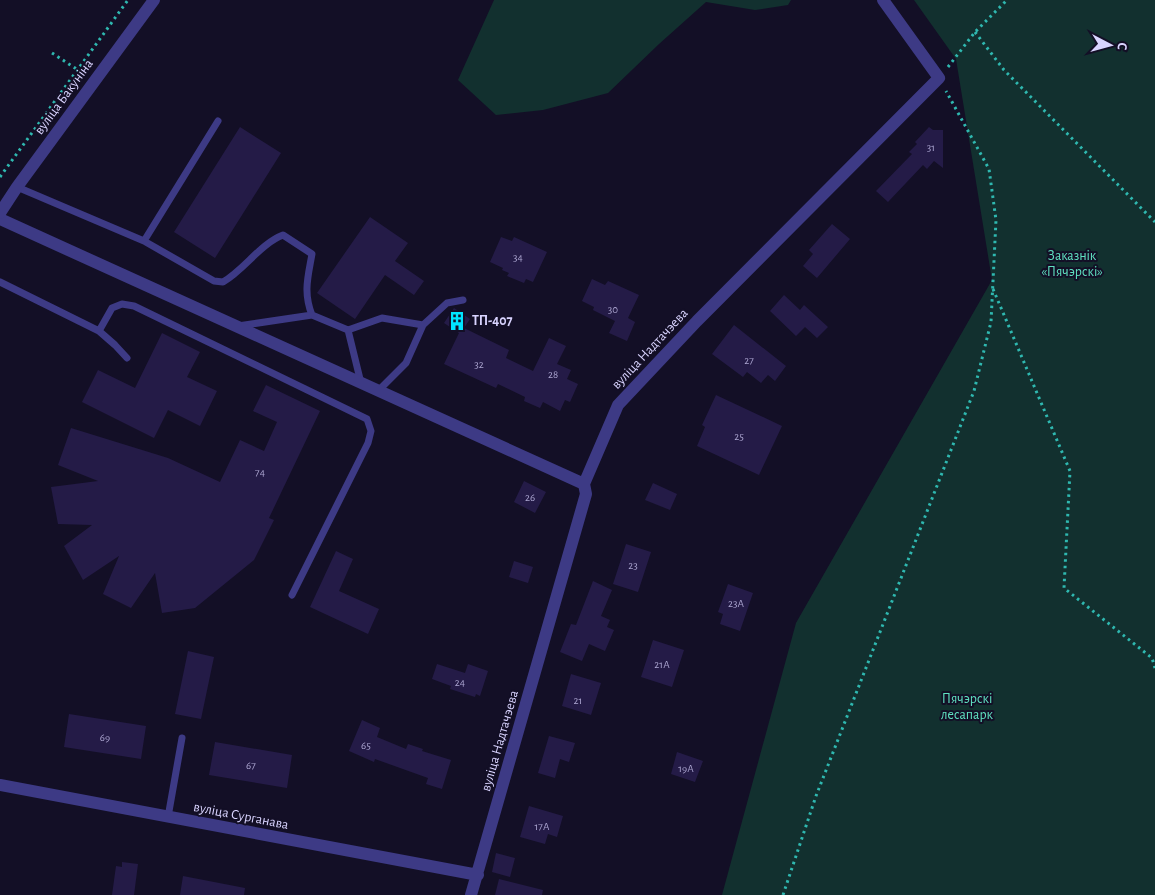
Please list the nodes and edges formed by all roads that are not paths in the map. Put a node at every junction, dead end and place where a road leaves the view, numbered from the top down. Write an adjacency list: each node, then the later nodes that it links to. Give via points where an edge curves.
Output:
1 (154, 0): 4 (street, вуліца Бакуніна)
2 (883, 0): 18 (street, вуліца Надтачэева, via 939,78 618,405)
3 (218, 121): 7 (lane)
4 (17, 187): 5 (street, вуліца Бакуніна); 7 (lane)
5 (0, 213)
6 (0, 219): 12 (street)
7 (144, 241): 10 (lane, via 214,281 224,282 236,275 273,239 283,236 312,254 306,284)
8 (0, 282): 14 (lane)
9 (463, 300): 11 (lane, via 447,303)
10 (312, 315): 12 (lane); 13 (lane)
11 (423, 325): 13 (lane, via 382,318); 17 (lane, via 406,363)
12 (235, 326): 16 (street)
13 (348, 330): 16 (lane)
14 (99, 331): 15 (lane); 19 (lane, via 112,308 122,304 134,306 367,419 371,431 368,443)
15 (127, 358)
16 (361, 383): 17 (street)
17 (378, 391): 18 (street)
18 (584, 484): 23 (street, вуліца Надтачэева, via 586,494)
19 (292, 595)
20 (182, 738): 22 (lane)
21 (0, 785): 22 (street, вуліца Сурганава)
22 (168, 817): 23 (street, вуліца Сурганава)
23 (478, 875): 24 (street, вуліца Надтачэева)
24 (471, 895)

